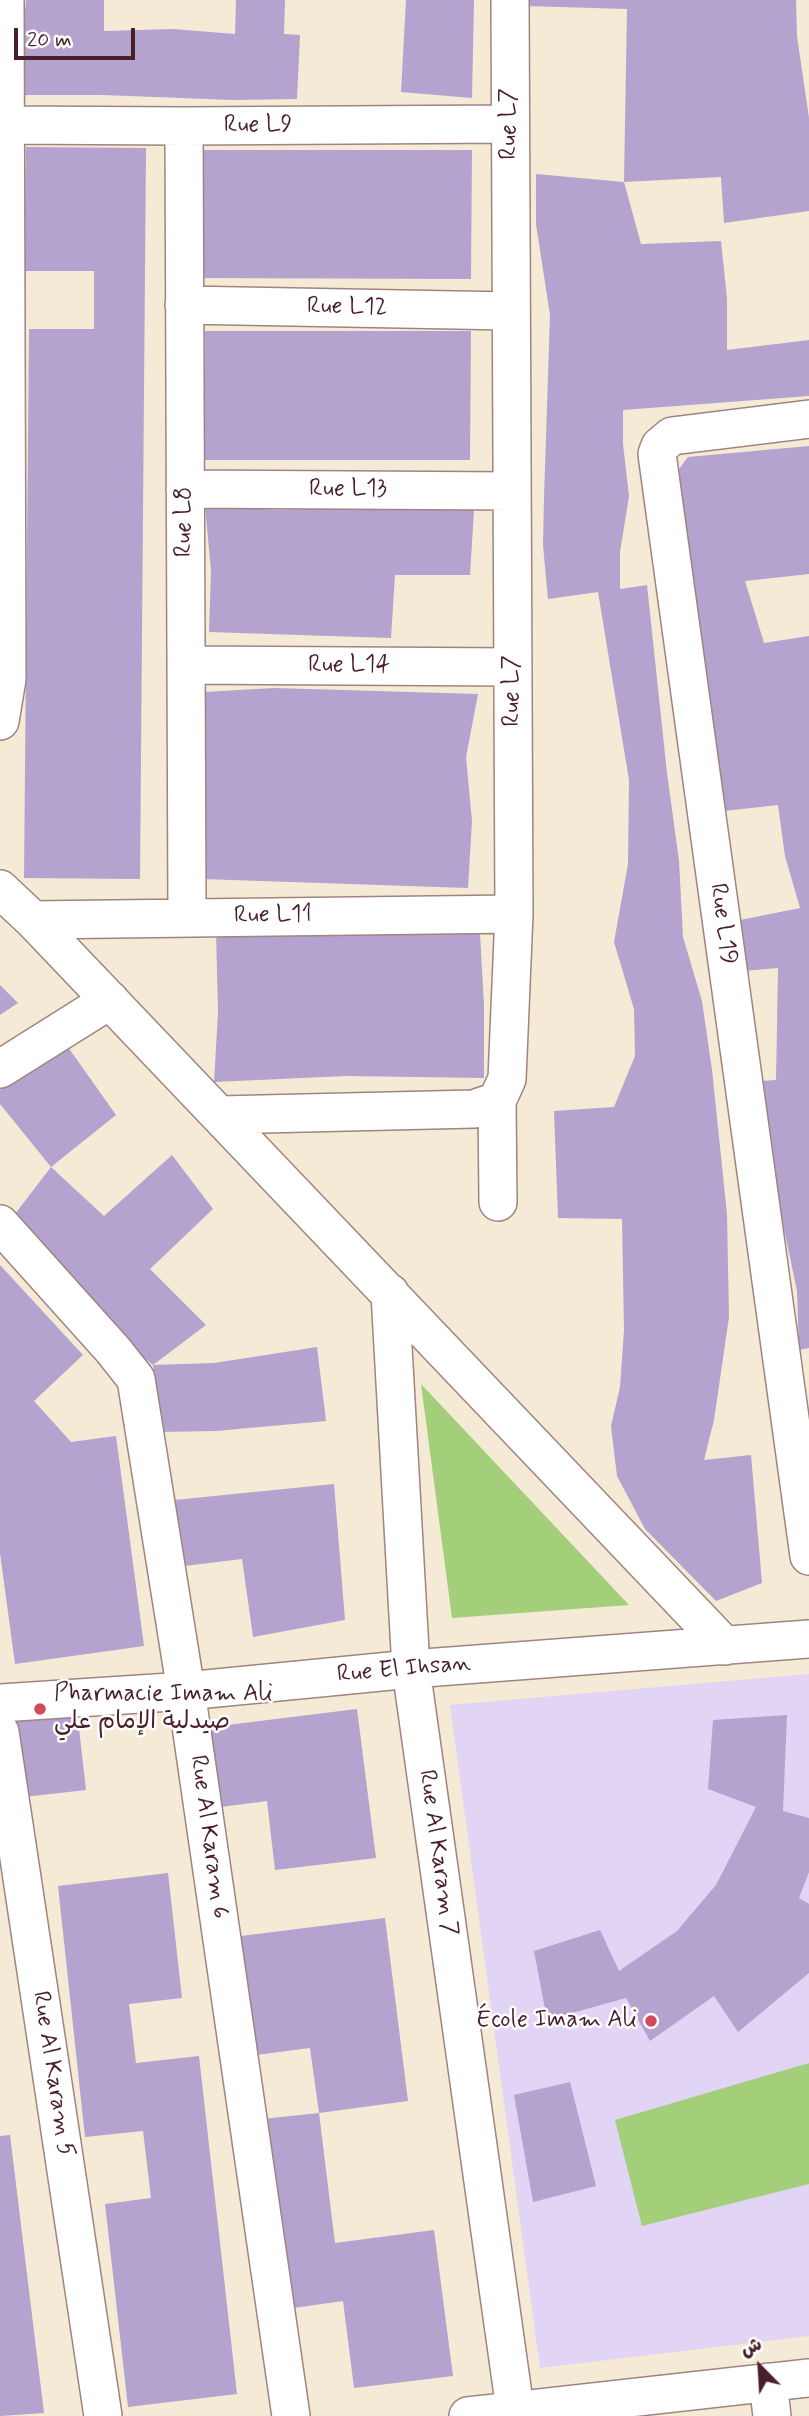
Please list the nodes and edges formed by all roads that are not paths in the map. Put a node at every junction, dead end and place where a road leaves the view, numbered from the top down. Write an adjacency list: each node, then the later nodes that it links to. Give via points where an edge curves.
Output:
1 (5, 0): 4 (street)
2 (510, 0): 3 (street, Rue L7)
3 (509, 124): 5 (street, Rue L9); 7 (street, Rue L7)
4 (6, 125): 5 (street, Rue L9); 13 (street, via 7,679)
5 (184, 126): 6 (street, Rue L8)
6 (184, 305): 7 (street, Rue L12); 9 (street, Rue L8)
7 (510, 311): 10 (street, Rue L7)
8 (809, 419): 25 (street, Rue L19, via 671,436 657,454)
9 (185, 489): 10 (street, Rue L13); 11 (street, Rue L8)
10 (511, 491): 12 (street, Rue L7)
11 (186, 665): 12 (street, Rue L14); 16 (street, Rue L8)
12 (513, 667): 15 (street, Rue L7)
13 (0, 721)
14 (0, 889): 17 (street)
15 (514, 914): 16 (street, Rue L11); 20 (street, Rue L7, via 507,1079)
16 (187, 918): 17 (street, Rue L11)
17 (33, 920): 18 (street)
18 (110, 1000): 19 (street); 21 (street)
19 (0, 1069)
20 (497, 1101): 21 (street, via 474,1109); 22 (street, Rue L7)
21 (220, 1115): 24 (street)
22 (498, 1202)
23 (0, 1224): 29 (street, Rue Al Karam 6, via 136,1379)
24 (390, 1293): 27 (street); 28 (street, Rue Al Karam 7)
25 (809, 1556)
26 (809, 1639): 27 (street, Rue El Ihsan)
27 (725, 1646): 28 (street, Rue El Ihsan)
28 (411, 1668): 29 (street, Rue El Ihsan); 34 (street, Rue Al Karam 7)
29 (187, 1691): 30 (street, Rue El Ihsan); 36 (street, Rue Al Karam 6)
30 (0, 1703)
31 (0, 1732): 35 (street, Rue Al Karam 5)
32 (809, 2378): 33 (street)
33 (770, 2399): 34 (street)
34 (515, 2409): 37 (street)
35 (103, 2416)
36 (291, 2416)
37 (468, 2416)

